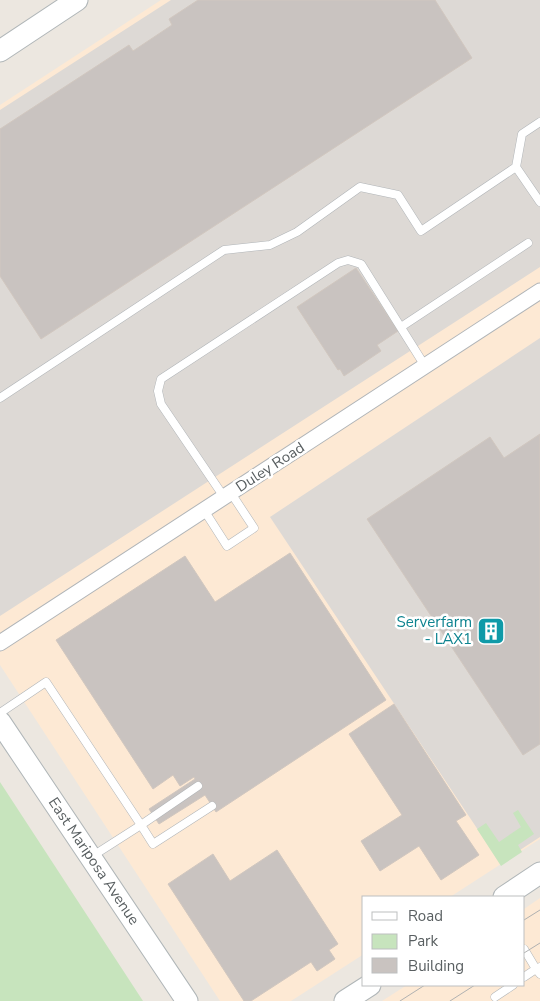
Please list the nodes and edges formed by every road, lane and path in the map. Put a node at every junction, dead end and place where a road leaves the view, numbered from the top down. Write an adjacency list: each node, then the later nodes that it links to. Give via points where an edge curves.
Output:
1 (77, 0): 2 (street)
2 (0, 51)
3 (540, 122): 4 (lane, via 522,134)
4 (516, 167): 5 (lane); 10 (lane, via 421,232 398,196 360,187 297,232 270,245 224,250)
5 (540, 202)
6 (528, 243): 8 (lane)
7 (540, 291): 9 (street, Duley Road)
8 (401, 328): 9 (lane); 11 (lane, via 361,264 348,260 338,263 161,379 158,391 161,404)
9 (425, 366): 11 (street, Duley Road)
10 (0, 398)
11 (227, 495): 12 (street, Duley Road); 12 (lane, via 254,528 241,537 227,546)
12 (204, 510): 13 (street, Duley Road)
13 (0, 643)
14 (0, 713): 18 (lane, via 46,682)
15 (0, 722): 19 (street, East Mariposa Avenue)
16 (198, 786): 18 (lane)
17 (212, 806): 18 (lane, via 154,844)
18 (141, 825): 19 (lane)
19 (91, 858): 28 (street, East Mariposa Avenue)
20 (540, 873): 21 (street)
21 (506, 896)
22 (525, 950): 23 (lane)
23 (539, 970): 24 (lane)
24 (525, 977)
25 (368, 986): 29 (street)
26 (512, 986): 27 (lane)
27 (494, 1000)
28 (187, 1001)
29 (345, 1001)

